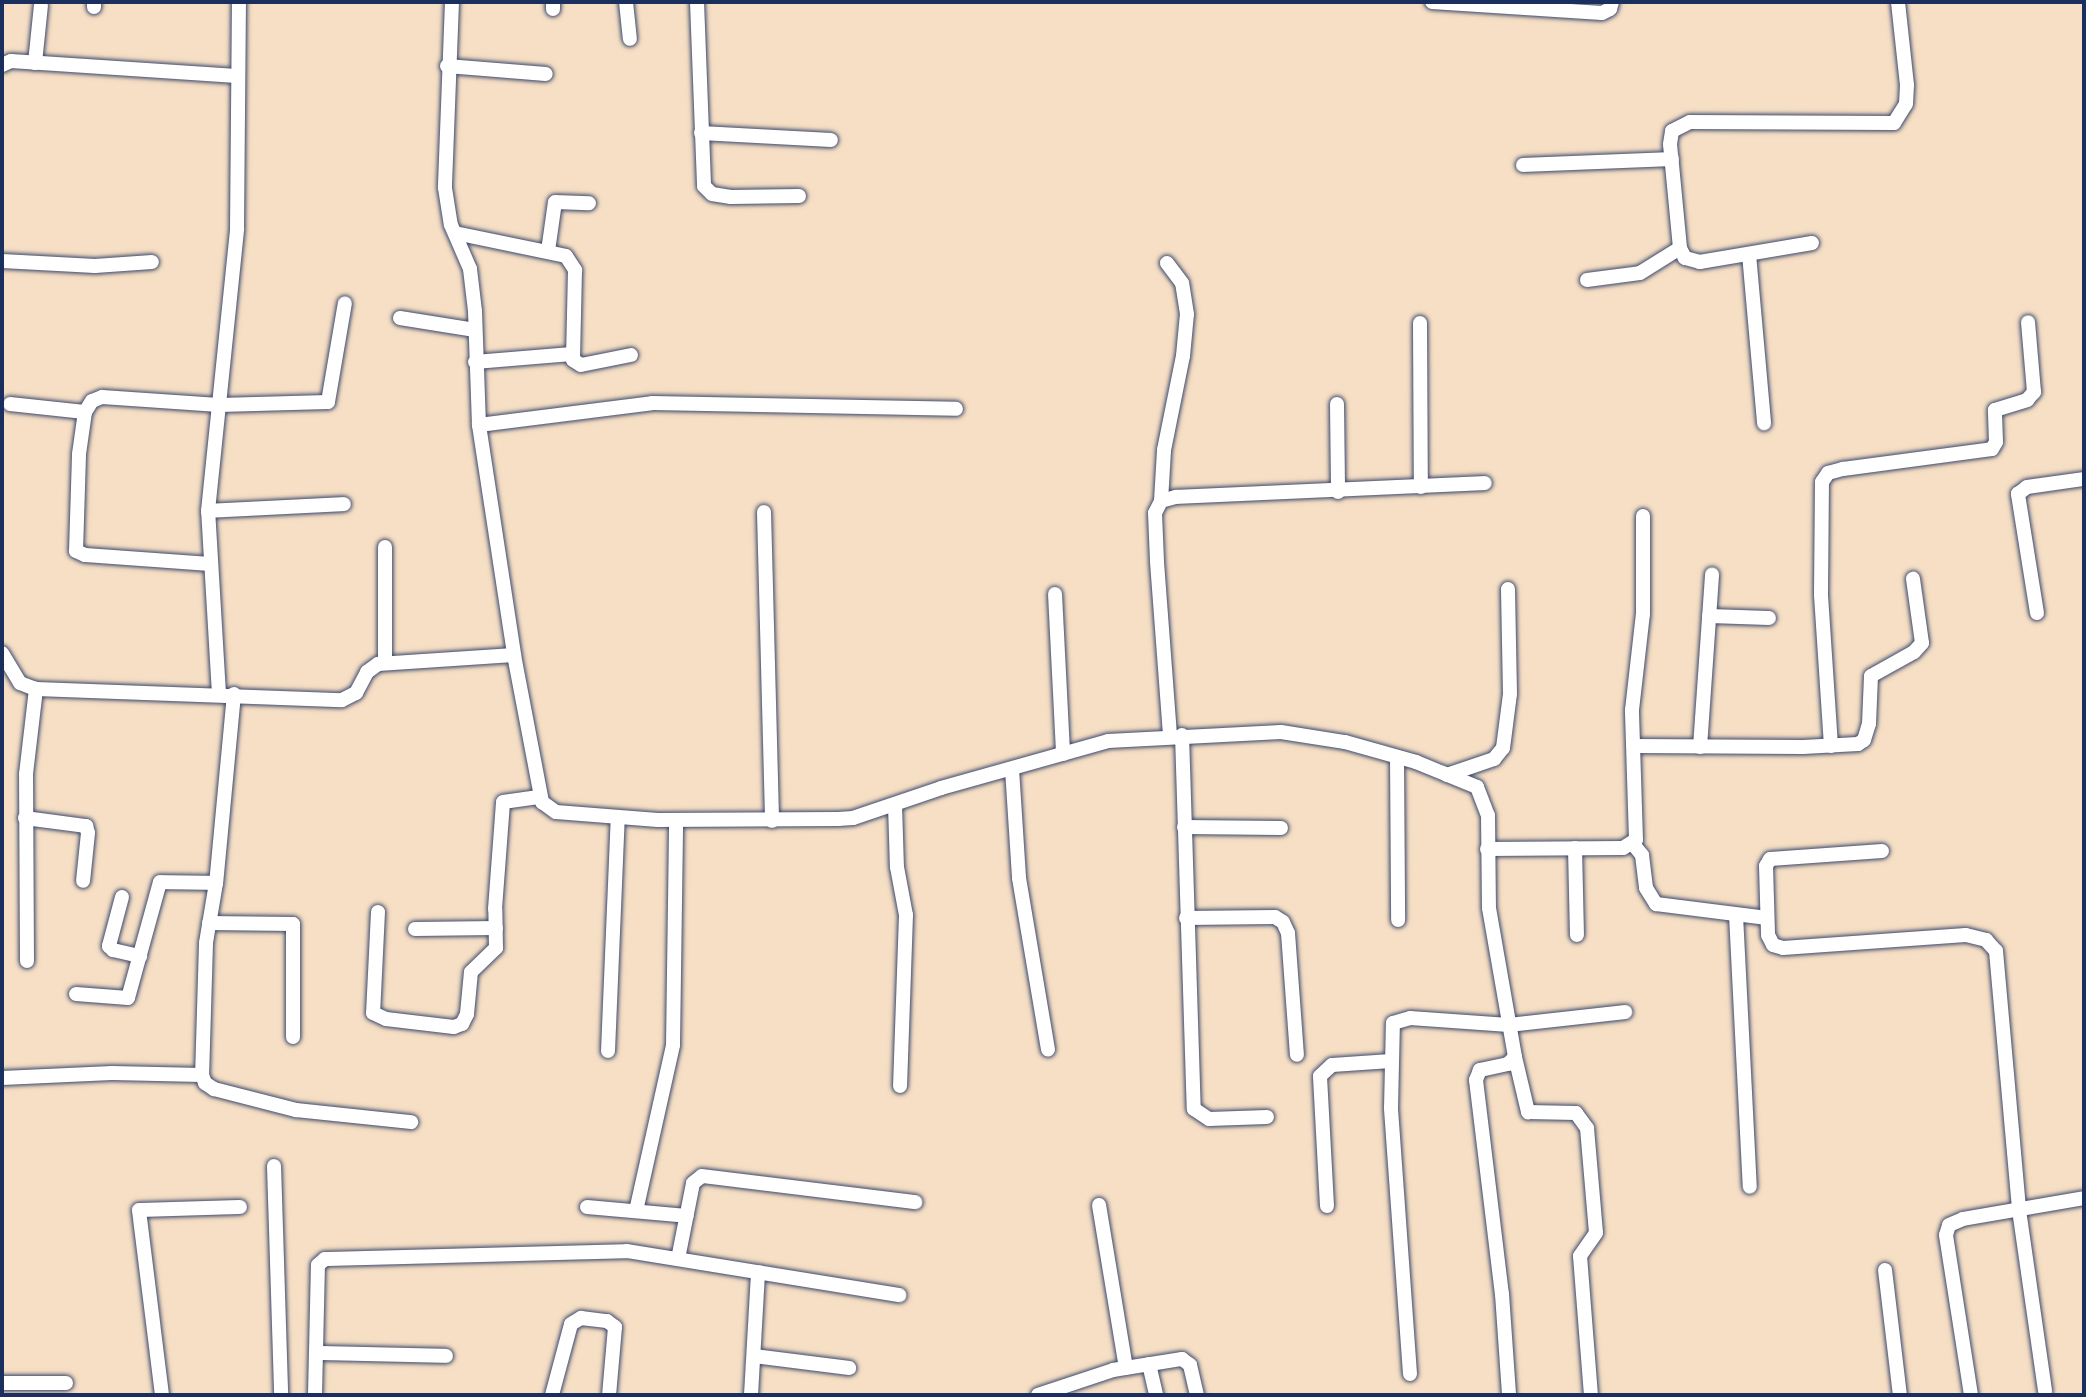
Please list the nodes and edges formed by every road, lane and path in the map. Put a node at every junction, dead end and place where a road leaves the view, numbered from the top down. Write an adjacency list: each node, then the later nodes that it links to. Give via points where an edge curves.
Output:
1 (239, 2): 14 (street)
2 (452, 2): 12 (street)
3 (626, 2): 9 (street)
4 (697, 2): 15 (street)
5 (1432, 2): 6 (street, via 1602,13)
6 (1612, 2)
7 (1898, 2): 17 (street, via 1906,104 1894,123 1682,123 1670,137)
8 (41, 5): 10 (street)
9 (630, 39)
10 (35, 63): 11 (street); 14 (street)
11 (2, 65)
12 (447, 66): 13 (street); 21 (street, via 445,188)
13 (546, 74)
14 (237, 76): 40 (street, via 237,228)
15 (701, 133): 16 (street); 19 (street, via 708,192)
16 (831, 140)
17 (1672, 159): 18 (street); 23 (street)
18 (1523, 165)
19 (799, 196)
20 (589, 203): 24 (street, via 555,202)
21 (455, 233): 24 (street); 34 (street, via 470,269)
22 (1812, 243): 25 (street)
23 (1680, 248): 25 (street, via 1689,261); 29 (street, via 1640,273)
24 (548, 251): 35 (street, via 566,256 575,270)
25 (1749, 254): 43 (street)
26 (2, 261): 27 (street, via 95,266)
27 (152, 262)
28 (1167, 263): 49 (street, via 1182,283 1187,314 1164,450)
29 (1587, 280)
30 (345, 303): 40 (street, via 328,402)
31 (400, 318): 34 (street)
32 (2028, 322): 71 (street, via 2034,392 2027,400 1995,410 1992,449 1843,469 1828,473 1822,482 1821,594)
33 (1420, 323): 47 (street)
34 (475, 330): 37 (street)
35 (572, 354): 36 (street, via 581,365); 37 (street)
36 (631, 355)
37 (475, 362): 44 (street)
38 (10, 404): 42 (street)
39 (1337, 404): 48 (street)
40 (219, 405): 42 (street, via 102,397); 51 (street)
41 (956, 409): 44 (street, via 652,403)
42 (85, 412): 55 (street, via 76,551)
43 (1764, 423)
44 (479, 425): 64 (street)
45 (2084, 479): 60 (street, via 2027,487 2018,494)
46 (1485, 483): 47 (street)
47 (1421, 487): 48 (street)
48 (1338, 492): 49 (street)
49 (1161, 501): 69 (street, via 1155,513 1156,537)
50 (344, 504): 51 (street)
51 (208, 511): 55 (street)
52 (764, 512): 82 (street)
53 (1643, 516): 70 (street)
54 (385, 547): 65 (street)
55 (210, 564): 67 (street)
56 (1712, 574): 61 (street)
57 (1913, 579): 71 (street, via 1922,643 1871,676 1864,740)
58 (1508, 589): 76 (street, via 1510,694 1503,748 1494,759)
59 (1055, 594): 73 (street)
60 (2037, 613)
61 (1709, 616): 62 (street); 72 (street)
62 (1769, 618)
63 (2, 653): 66 (street, via 20,683)
64 (514, 655): 65 (street); 77 (street)
65 (385, 662): 68 (street, via 372,667 356,693 342,700)
66 (36, 689): 67 (street); 80 (street)
67 (219, 694): 68 (street)
68 (234, 694): 90 (street)
69 (1176, 735): 73 (street, via 1108,741); 74 (street, via 1281,732); 83 (street)
70 (1634, 746): 72 (street); 85 (street)
71 (1831, 746): 72 (street)
72 (1700, 747)
73 (1063, 754): 75 (street)
74 (1397, 757): 76 (street); 96 (street)
75 (1012, 769): 78 (street); 107 (street, via 1019,878)
76 (1447, 775): 87 (street, via 1482,793 1488,815)
77 (539, 797): 79 (street, via 556,812); 98 (street, via 503,802)
78 (895, 805): 82 (street, via 853,818); 114 (street, via 897,867 906,915)
79 (618, 817): 81 (street); 108 (street)
80 (25, 818): 89 (street, via 86,826); 102 (street)
81 (676, 820): 82 (street); 126 (street, via 673,1045)
82 (772, 821)
83 (1184, 827): 84 (street); 94 (street)
84 (1281, 828)
85 (1633, 844): 86 (street); 93 (street, via 1642,855 1646,888 1656,904)
86 (1575, 848): 87 (street); 100 (street)
87 (1487, 849): 105 (street, via 1489,908)
88 (1882, 851): 95 (street, via 1770,859)
89 (83, 881)
90 (216, 883): 97 (street); 101 (street, via 157,884)
91 (122, 897): 101 (street, via 109,946)
92 (378, 912): 98 (street, via 371,1007 386,1019 462,1024 469,976 494,953)
93 (1736, 915): 95 (street); 118 (street)
94 (1186, 918): 109 (street, via 1275,917 1283,922); 115 (street, via 1194,1109 1209,1119)
95 (1767, 918): 125 (street, via 1770,941 1783,948 1966,935 1991,943 1999,959)
96 (1398, 920)
97 (209, 923): 106 (street, via 293,924); 112 (street)
98 (496, 928): 99 (street)
99 (415, 929)
100 (1577, 935)
101 (140, 956): 103 (street, via 128,998)
102 (27, 961)
103 (76, 994)
104 (1625, 1012): 105 (street)
105 (1509, 1025): 110 (street); 111 (street, via 1398,1019 1391,1028)
106 (293, 1037)
107 (1048, 1050)
108 (608, 1051)
109 (1297, 1055)
110 (1515, 1057): 151 (street, via 1508,1064 1484,1067 1476,1080); 152 (street, via 1528,1112 1576,1113 1587,1128 1596,1228 1580,1256)
111 (1391, 1061): 122 (street, via 1340,1064 1322,1071 1318,1084); 138 (street)
112 (202, 1075): 113 (street); 116 (street, via 214,1089 261,1103)
113 (2, 1078)
114 (900, 1086)
115 (1267, 1117)
116 (411, 1122)
117 (274, 1166): 143 (street)
118 (1750, 1187)
119 (2084, 1198): 125 (street)
120 (915, 1202): 127 (street, via 707,1175 693,1183)
121 (1099, 1205): 137 (street)
122 (1327, 1206)
123 (240, 1207): 142 (street, via 139,1210)
124 (587, 1207): 126 (street)
125 (2019, 1210): 141 (street); 154 (street, via 1963,1219 1947,1229)
126 (636, 1211): 127 (street)
127 (687, 1216): 128 (street)
128 (678, 1259): 130 (street); 132 (street, via 579,1251 325,1259 318,1265)
129 (1885, 1270): 153 (street)
130 (758, 1272): 131 (street); 134 (street)
131 (899, 1295)
132 (317, 1353): 133 (street); 144 (street)
133 (446, 1356)
134 (754, 1356): 136 (street); 147 (street)
135 (1149, 1364): 137 (street); 149 (street); 150 (street, via 1185,1360)
136 (849, 1368)
137 (1126, 1368): 148 (street)
138 (1410, 1374)
139 (2, 1383): 140 (street)
140 (66, 1383)
141 (2045, 1391)
142 (162, 1395)
143 (281, 1395)
144 (315, 1395)
145 (552, 1395): 146 (street, via 571,1324 581,1318 615,1327)
146 (609, 1395)
147 (751, 1395)
148 (1038, 1395)
149 (1156, 1395)
150 (1197, 1395)
151 (1509, 1395)
152 (1591, 1395)
153 (1900, 1395)
154 (1971, 1395)

